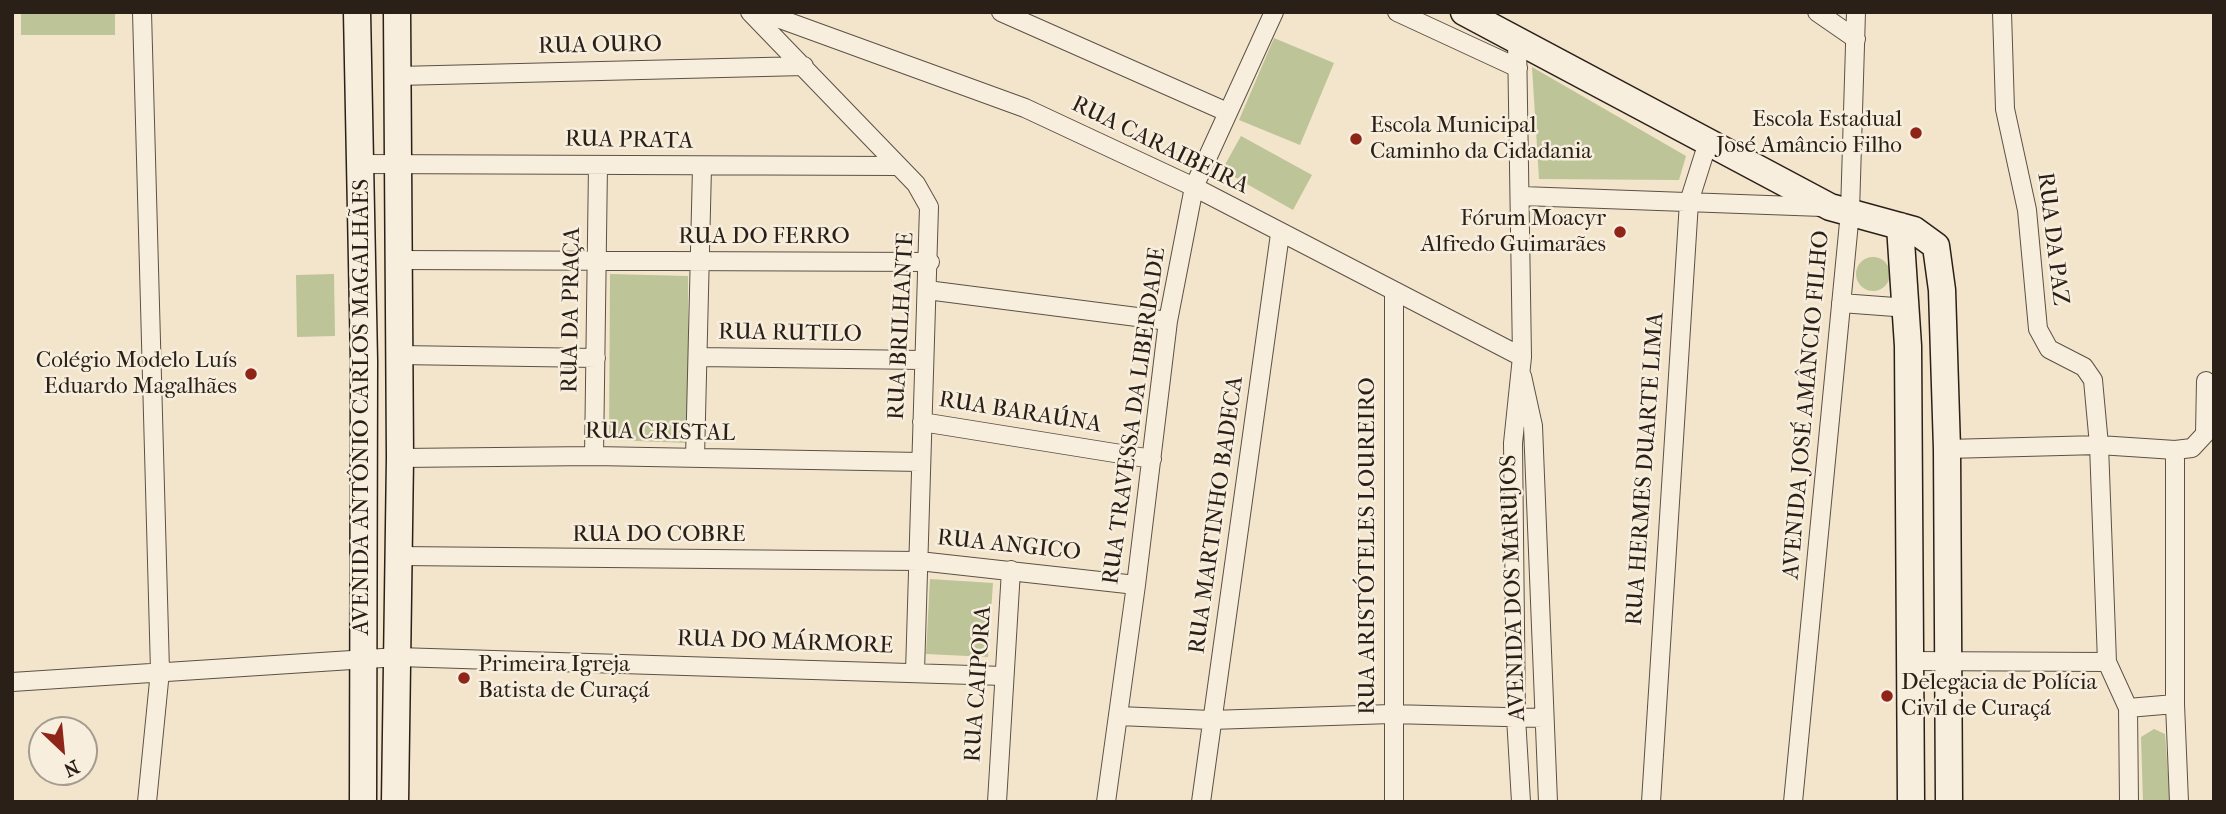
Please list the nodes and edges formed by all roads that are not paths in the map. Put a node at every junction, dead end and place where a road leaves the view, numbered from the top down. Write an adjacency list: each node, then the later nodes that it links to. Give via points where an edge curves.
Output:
1 (142, 12): 64 (street)
2 (357, 12): 20 (main road, AVENIDA ANTÔNIO CARLOS MAGALHÃES)
3 (397, 12): 17 (main road, AVENIDA ANTÔNIO CARLOS MAGALHÃES)
4 (750, 12): 15 (street, RUA BRILHANTE)
5 (761, 12): 25 (street, RUA CARAIBEIRA, via 1025,108)
6 (1001, 12): 18 (street)
7 (1274, 12): 18 (street, RUA TRAVESSA DA LIBERDADE)
8 (1397, 12): 16 (street)
9 (1464, 12): 14 (main road)
10 (1817, 12): 13 (street)
11 (1856, 12): 13 (street, AVENIDA JOSÉ AMÂNCIO FILHO)
12 (2002, 12): 47 (street, RUA DA PAZ, via 2005,109 2027,210 2038,329 2049,349 2090,372)
13 (1856, 39): 28 (street, AVENIDA JOSÉ AMÂNCIO FILHO)
14 (1517, 40): 16 (street, AVENIDA DOS MARUJOS); 19 (main road)
15 (804, 66): 17 (street, RUA OURO); 24 (street, RUA BRILHANTE)
16 (1518, 68): 26 (street, AVENIDA DOS MARUJOS)
17 (398, 76): 21 (main road, AVENIDA ANTÔNIO CARLOS MAGALHÃES)
18 (1227, 112): 25 (street, RUA TRAVESSA DA LIBERDADE)
19 (1708, 142): 27 (street, RUA HERMES DUARTE LIMA); 28 (main road)
20 (361, 164): 21 (street, RUA PRATA); 59 (main road, AVENIDA ANTÔNIO CARLOS MAGALHÃES)
21 (399, 164): 22 (street, RUA PRATA); 31 (main road, AVENIDA ANTÔNIO CARLOS MAGALHÃES)
22 (598, 165): 23 (street, RUA PRATA); 32 (street, RUA DA PRAÇA)
23 (702, 166): 24 (street, RUA PRATA); 33 (street)
24 (897, 166): 34 (street, RUA BRILHANTE, via 916,184 929,207)
25 (1194, 187): 30 (street, RUA CARAIBEIRA); 39 (street, RUA TRAVESSA DA LIBERDADE)
26 (1521, 196): 27 (street); 44 (street, AVENIDA DOS MARUJOS)
27 (1689, 202): 28 (street); 84 (street, RUA HERMES DUARTE LIMA)
28 (1840, 210): 29 (main road); 37 (street, AVENIDA JOSÉ AMÂNCIO FILHO)
29 (1900, 226): 38 (main road); 48 (main road, via 1926,236 1940,259)
30 (1280, 234): 36 (street, RUA CARAIBEIRA); 74 (street, RUA MARTINHO BADECA)
31 (400, 260): 32 (street, RUA DO FERRO); 40 (main road, AVENIDA ANTÔNIO CARLOS MAGALHÃES)
32 (598, 260): 33 (street, RUA DO FERRO); 42 (street, RUA DA PRAÇA)
33 (699, 261): 34 (street, RUA DO FERRO); 41 (street)
34 (930, 262): 35 (street, RUA BRILHANTE)
35 (927, 290): 39 (street); 43 (street, RUA BRILHANTE)
36 (1394, 291): 44 (street, RUA CARAIBEIRA); 70 (street, RUA ARISTÓTELES LOUREIRO)
37 (1841, 303): 38 (street); 85 (street, AVENIDA JOSÉ AMÂNCIO FILHO)
38 (1908, 308): 61 (main road)
39 (1168, 321): 53 (street, RUA TRAVESSA DA LIBERDADE)
40 (399, 355): 42 (street); 51 (main road, AVENIDA ANTÔNIO CARLOS MAGALHÃES)
41 (698, 357): 43 (street, RUA RUTILO); 52 (street)
42 (596, 358): 50 (street, RUA DA PRAÇA)
43 (923, 360): 46 (street, RUA BRILHANTE)
44 (1522, 366): 72 (street, AVENIDA DOS MARUJOS, via 1513,443); 73 (street, AVENIDA DOS MARUJOS, via 1534,436)
45 (2206, 381): 49 (street, via 2205,435 2192,448)
46 (922, 422): 53 (street, RUA BARAÚNA); 54 (street, RUA BRILHANTE)
47 (2099, 446): 48 (street); 49 (street); 63 (street)
48 (1947, 449): 62 (main road)
49 (2175, 450): 68 (street)
50 (594, 456): 51 (street, RUA CRISTAL); 52 (street, RUA CRISTAL)
51 (400, 458): 55 (main road, AVENIDA ANTÔNIO CARLOS MAGALHÃES)
52 (695, 458): 54 (street, RUA CRISTAL)
53 (1152, 459): 58 (street, RUA TRAVESSA DA LIBERDADE)
54 (920, 462): 56 (street, RUA BRILHANTE)
55 (399, 556): 56 (street, RUA DO COBRE); 60 (main road, AVENIDA ANTÔNIO CARLOS MAGALHÃES)
56 (919, 561): 57 (street, RUA ANGICO); 65 (street, RUA BRILHANTE)
57 (1011, 570): 58 (street, RUA ANGICO); 66 (street, RUA CAIPORA)
58 (1136, 585): 71 (street, RUA TRAVESSA DA LIBERDADE)
59 (363, 657): 60 (street, RUA DO MÁRMORE); 64 (street, RUA DO MÁRMORE); 76 (main road, AVENIDA ANTÔNIO CARLOS MAGALHÃES)
60 (398, 657): 65 (street, RUA DO MÁRMORE); 77 (main road, AVENIDA ANTÔNIO CARLOS MAGALHÃES)
61 (1910, 661): 62 (street); 86 (main road)
62 (1947, 661): 63 (street); 87 (main road)
63 (2107, 662): 69 (street)
64 (160, 671): 67 (street, RUA DO MÁRMORE); 75 (street)
65 (915, 672): 66 (street, RUA DO MÁRMORE)
66 (1004, 676): 78 (street, RUA CAIPORA)
67 (12, 682)
68 (2175, 705): 69 (street); 89 (street)
69 (2128, 708): 88 (street)
70 (1391, 714): 72 (street); 74 (street); 81 (street, RUA ARISTÓTELES LOUREIRO)
71 (1119, 716): 74 (street); 79 (street, RUA TRAVESSA DA LIBERDADE)
72 (1516, 717): 73 (street); 82 (street, AVENIDA DOS MARUJOS)
73 (1543, 718): 83 (street, AVENIDA DOS MARUJOS)
74 (1211, 720): 80 (street, RUA MARTINHO BADECA)
75 (147, 802)
76 (363, 802)
77 (396, 802)
78 (997, 802)
79 (1106, 802)
80 (1201, 802)
81 (1394, 802)
82 (1521, 802)
83 (1548, 802)
84 (1651, 802)
85 (1793, 802)
86 (1911, 802)
87 (1950, 802)
88 (2129, 802)
89 (2179, 802)

